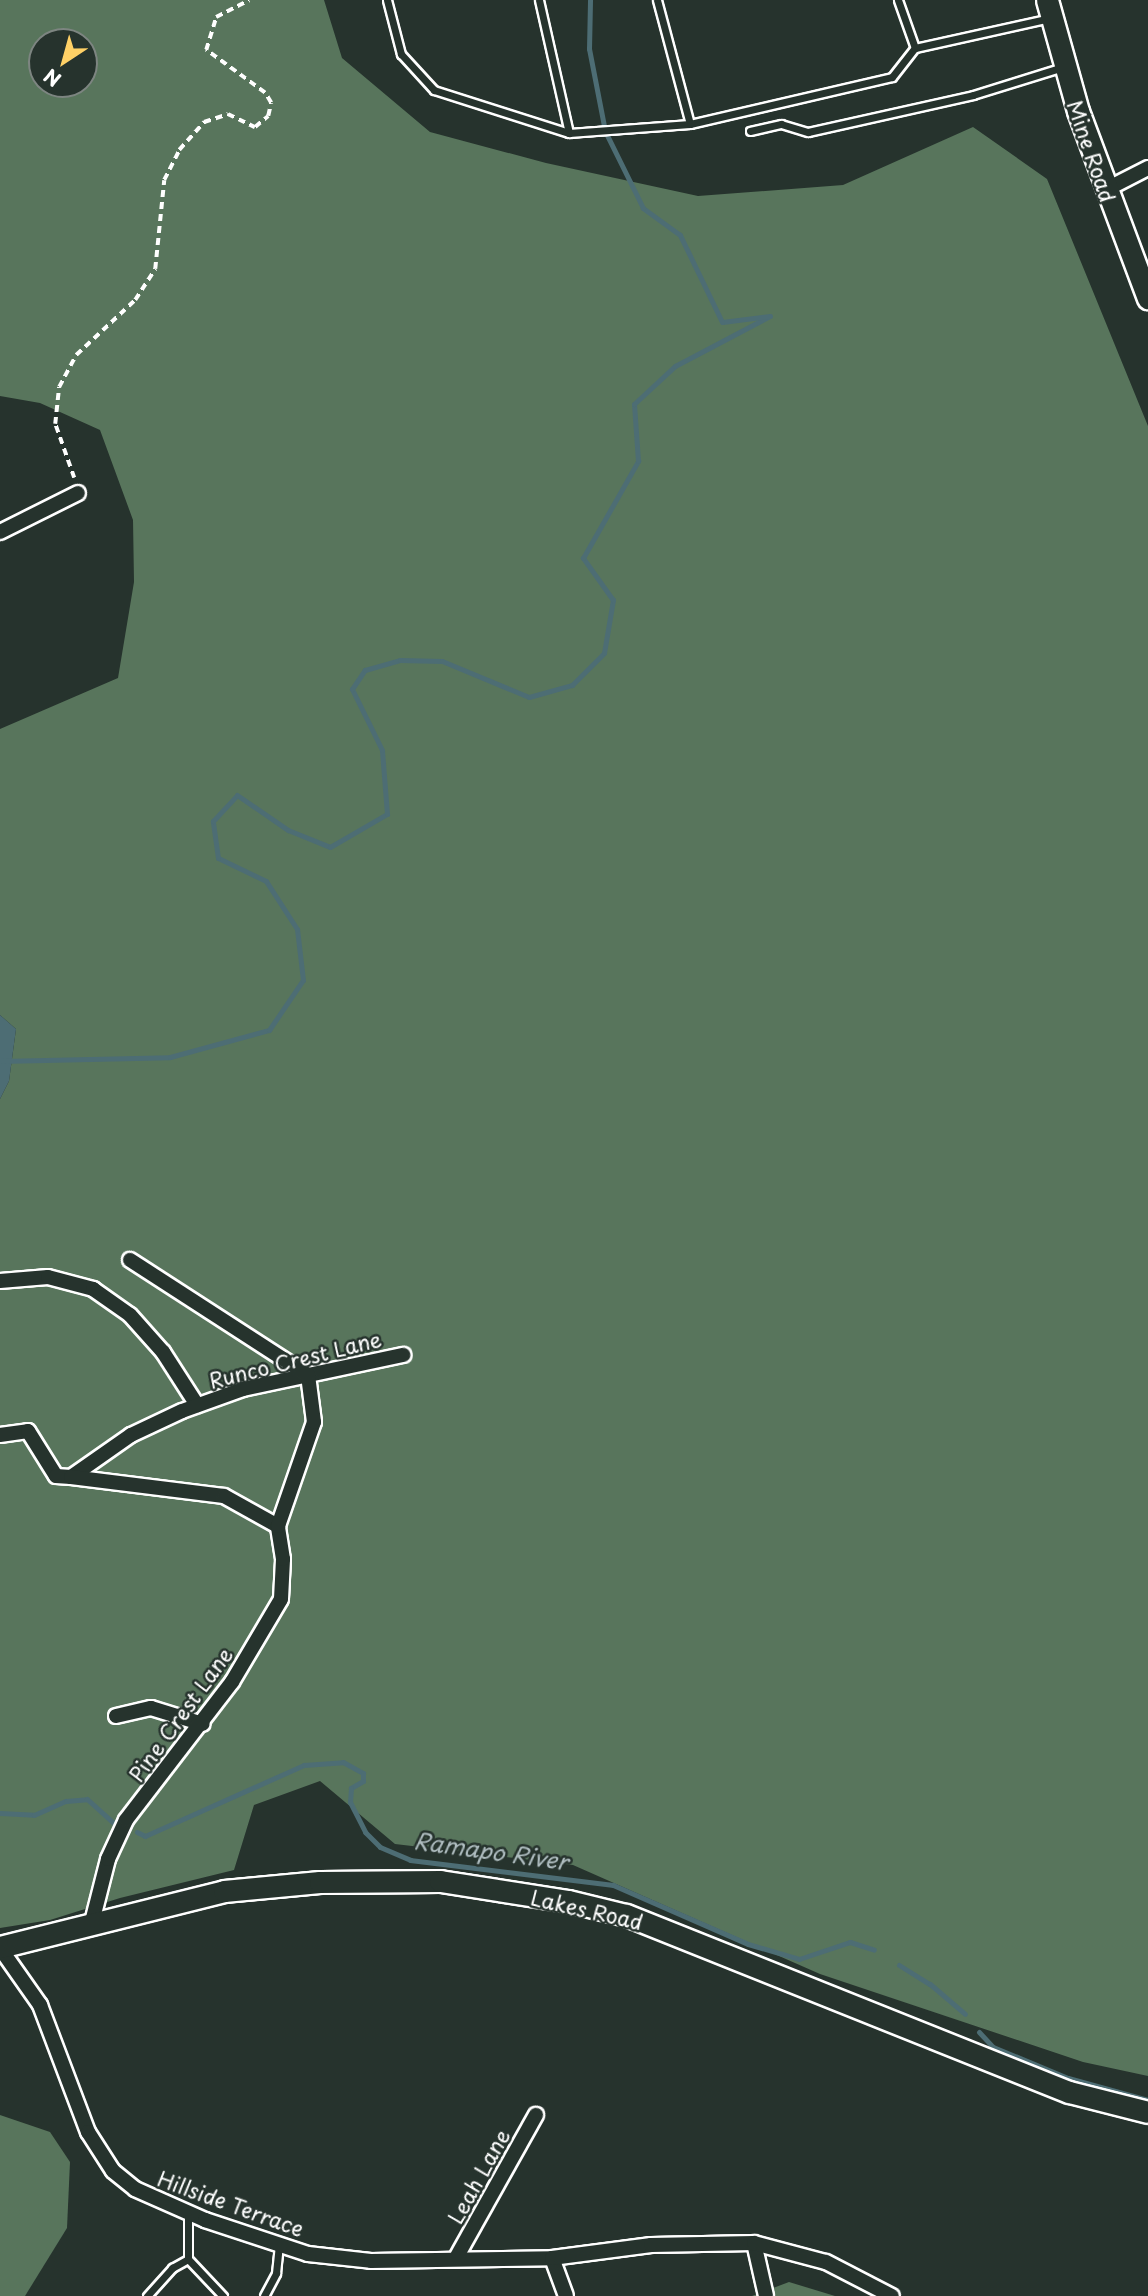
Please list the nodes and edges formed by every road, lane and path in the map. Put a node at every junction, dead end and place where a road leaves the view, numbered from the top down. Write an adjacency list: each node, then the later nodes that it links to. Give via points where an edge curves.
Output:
1 (249, 0): 15 (path, via 216,17 206,50 265,93 271,103 268,116 255,127 228,114 205,122 179,150 164,180 164,223 155,269 135,300 76,355 59,387 55,424)
2 (387, 0): 11 (lane, via 401,54 434,90)
3 (539, 0): 11 (lane)
4 (657, 0): 9 (lane)
5 (898, 0): 7 (lane)
6 (1049, 9): 7 (lane); 8 (main road, Mine Road)
7 (915, 48): 9 (lane, via 892,77)
8 (1064, 66): 10 (lane, via 973,95 808,132 782,124); 13 (main road, Mine Road)
9 (690, 124): 11 (lane)
10 (750, 131)
11 (569, 133)
12 (1148, 168): 13 (street)
13 (1105, 190): 14 (main road, Mine Road)
14 (1148, 298)
15 (78, 493): 16 (street)
16 (0, 532)
17 (130, 1260): 20 (street)
18 (0, 1281): 21 (street, Runco Crest Lane, via 48,1277 93,1289 130,1315 155,1342)
19 (403, 1355): 20 (street, Runco Crest Lane)
20 (308, 1375): 21 (street, Runco Crest Lane); 24 (street, via 314,1422)
21 (197, 1405): 23 (street, Runco Crest Lane, via 131,1435)
22 (0, 1435): 23 (street, via 28,1431 56,1476)
23 (71, 1477): 24 (street, via 224,1496)
24 (278, 1526): 26 (street, Pine Crest Lane, via 283,1559 281,1599)
25 (116, 1716): 26 (street, via 151,1708)
26 (203, 1724): 27 (street, Pine Crest Lane, via 126,1821 108,1859)
27 (92, 1922): 28 (main road, Lakes Road); 29 (main road, Lakes Road, via 224,1891 320,1882 440,1881 568,1901 626,1915 713,1946 1069,2092)
28 (0, 1948): 31 (street, Hillside Terrace, via 40,2006 88,2132 113,2171 135,2189)
29 (1148, 2112)
30 (536, 2115): 34 (street, Leah Lane)
31 (188, 2213): 33 (street, Hillside Terrace); 36 (lane)
32 (754, 2243): 35 (street, Hillside Terrace, via 651,2245); 41 (street); 42 (street, Hillside Terrace, via 826,2262)
33 (279, 2244): 34 (street, Hillside Terrace, via 308,2254 371,2261); 39 (lane, via 276,2273)
34 (456, 2258): 35 (street, Hillside Terrace)
35 (552, 2258): 40 (street)
36 (188, 2259): 37 (lane, via 172,2268); 38 (lane)
37 (147, 2296)
38 (223, 2296)
39 (264, 2296)
40 (566, 2296)
41 (766, 2296)
42 (892, 2296)

